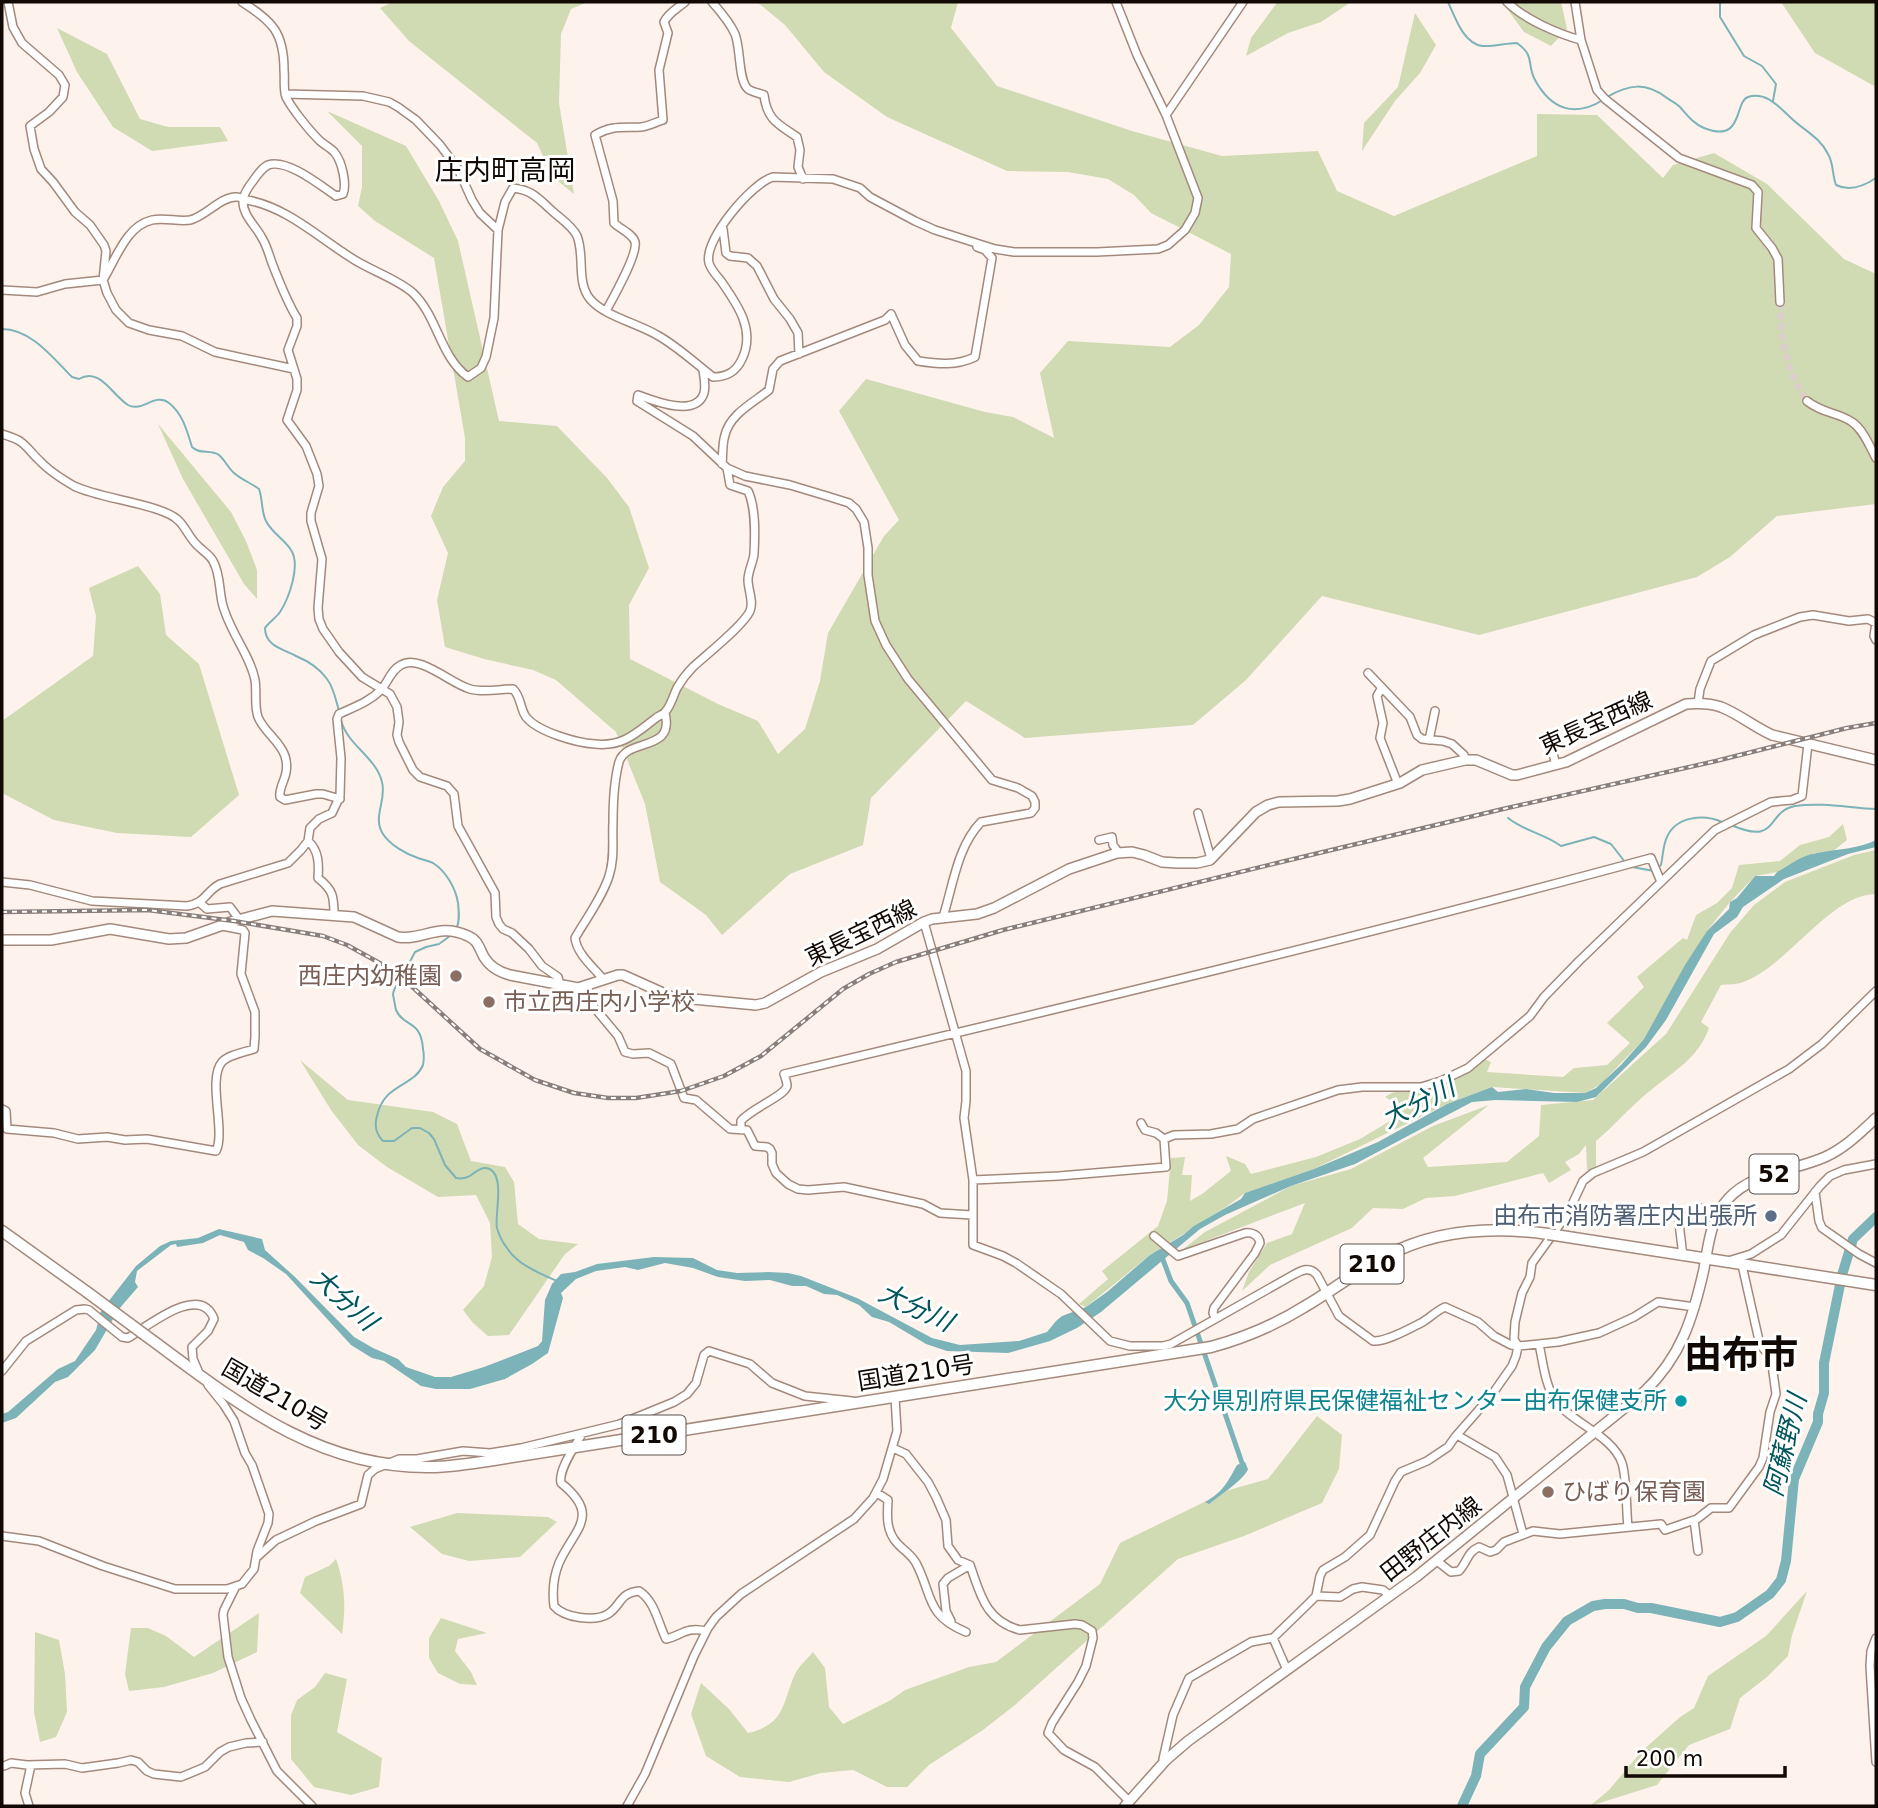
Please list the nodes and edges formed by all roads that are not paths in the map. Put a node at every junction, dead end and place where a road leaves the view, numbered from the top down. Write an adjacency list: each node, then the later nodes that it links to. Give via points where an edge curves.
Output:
1 (8, 2): 17 (street, via 22,43 65,85 63,97 30,126 34,149 41,169 104,245)
2 (242, 2): 10 (street, via 269,20 276,33 284,59)
3 (685, 2): 20 (street, via 668,13 664,22 668,33 659,71 663,120 641,127 605,129 595,135 613,201 614,223 635,243 629,266)
4 (712, 2): 12 (street, via 734,33 745,86 764,95 775,122 797,137)
5 (1116, 2): 11 (street)
6 (1243, 2): 11 (street)
7 (1507, 2): 9 (street, via 1538,23)
8 (1575, 2): 9 (street)
9 (1581, 40): 19 (street, via 1597,90 1605,99 1679,158 1752,185 1758,192 1756,228 1778,259)
10 (285, 94): 13 (street, via 318,139 337,156 345,191 336,196 307,176 276,164 262,170); 15 (street, via 363,96 398,107 440,145 480,213)
11 (1166, 115): 16 (street, via 1198,198 1185,230 1168,245 1124,251 1014,252)
12 (803, 178): 14 (street, via 764,180); 16 (street, via 833,179 860,188 915,221)
13 (243, 199): 15 (street, via 261,202 290,217 413,293 453,363 468,377 481,368 490,341); 17 (street, via 226,200 188,221 152,220 137,228); 22 (street, via 244,210 262,237 297,318 288,350)
14 (723, 226): 21 (street, via 726,253 748,258 758,266 798,333); 23 (street, via 708,262 745,319 747,347 737,368 726,376 713,377)
15 (498, 230): 20 (street, via 513,188 537,197 575,232 586,291)
16 (968, 240): 21 (street, via 992,258 975,357 960,363 918,361 891,314 886,320)
17 (103, 280): 18 (street, via 37,292); 22 (street, via 116,310 129,323 182,336 215,352)
18 (2, 290)
19 (1780, 302)
20 (606, 311): 23 (street, via 656,334)
21 (799, 354): 27 (street, via 780,361 773,369 769,390 729,424 724,436)
22 (294, 369): 31 (street, via 297,390 287,419 306,446 319,486 310,513 322,559 319,619 339,652)
23 (703, 370): 27 (street, via 704,395 697,402 675,406 638,395 637,401 693,436)
24 (1807, 401): 26 (street, via 1856,424)
25 (2, 434): 42 (street, via 23,443 41,463 76,487 179,521 218,571 222,604 255,681 258,716 285,755 287,768 280,797 323,794)
26 (1876, 458)
27 (725, 466): 34 (street, via 730,485 750,495 754,523 754,555 748,576 751,608 685,677); 52 (street, via 745,476 849,503 856,509 864,522 875,621 886,645 908,679 992,780 1018,788 1035,802 1031,813 981,822 976,828 957,866)
28 (1876, 640): 32 (street, via 1873,621 1800,617 1715,657 1702,681)
29 (1367, 673): 30 (street)
30 (1381, 689): 36 (street, via 1410,717 1417,734); 41 (street, via 1377,696 1383,723 1380,738)
31 (381, 690): 34 (street, via 397,666 419,665 470,689 513,689 525,716 536,725 595,744 623,740); 42 (street, via 338,716); 58 (street, via 390,694 397,707 397,735 413,770 454,794 458,826 495,893 499,924 558,977)
32 (1698, 704): 37 (main road, 東長宝西線, via 1723,708 1766,732); 40 (main road, 東長宝西線, via 1674,708)
33 (1435, 711): 36 (street)
34 (665, 713): 57 (street, via 663,734 620,759 609,876 575,938)
35 (1548, 735): 40 (street)
36 (1429, 740): 38 (street, via 1452,744)
37 (1808, 744): 39 (main road, 東長宝西線); 49 (street, via 1802,796 1771,802 1715,830)
38 (1465, 760): 40 (main road, 東長宝西線, via 1512,775); 41 (main road, 東長宝西線, via 1422,770)
39 (1876, 760)
40 (1556, 765)
41 (1398, 784): 47 (main road, 東長宝西線, via 1338,801 1268,805)
42 (340, 799): 45 (street, via 332,813 310,828)
43 (1198, 813): 47 (street)
44 (1099, 840): 46 (street, via 1112,837)
45 (308, 841): 50 (street, via 288,863 220,884); 51 (street, via 318,857 318,878 330,888)
46 (1119, 853): 47 (main road, 東長宝西線, via 1177,863); 52 (main road, 東長宝西線, via 1069,869 994,908)
47 (1212, 859)
48 (2, 882): 50 (street, via 92,901)
49 (1661, 882): 61 (street, via 1651,858); 66 (street, via 1530,1016 1468,1068 1421,1087 1338,1090 1253,1119 1238,1129)
50 (200, 903): 53 (street, via 207,909 230,907)
51 (334, 915): 53 (main road, 東長宝西線, via 272,911); 58 (main road, 東長宝西線, via 362,919 398,937 438,930 457,932 472,937 485,960 499,972)
52 (943, 917): 54 (main road, 東長宝西線)
53 (239, 919): 55 (main road, 東長宝西線)
54 (924, 922): 57 (main road, 東長宝西線, via 756,1005 672,997 624,975); 61 (street)
55 (218, 926): 56 (main road, 東長宝西線, via 177,939 110,929 51,940); 62 (street, via 245,933 241,974 255,1012 256,1037 254,1049 220,1065 216,1151 147,1139 78,1139 6,1129 6,1111)
56 (2, 940)
57 (603, 979): 59 (main road, 東長宝西線)
58 (560, 985): 59 (main road, 東長宝西線)
59 (578, 988): 65 (street, via 618,1036 625,1052 649,1054 671,1064 684,1098 695,1100 730,1129)
60 (1876, 991): 84 (street, via 1822,1045 1789,1069 1643,1152 1586,1178 1568,1213 1532,1263 1515,1322)
61 (954, 1034): 65 (street, via 784,1074 787,1084 783,1093 748,1113); 68 (street, via 966,1071 964,1118)
62 (2, 1109)
63 (1876, 1118): 75 (main road, 52, via 1828,1156 1753,1181 1737,1191 1717,1217)
64 (1141, 1123): 66 (street)
65 (741, 1130): 71 (street, via 750,1133 755,1146 770,1149 776,1173 798,1189 844,1187 923,1204 936,1212)
66 (1164, 1139): 68 (street, via 1166,1167)
67 (1876, 1164): 69 (street, via 1839,1171)
68 (973, 1180): 71 (street)
69 (1815, 1192): 76 (street, via 1781,1235 1751,1254); 77 (street, via 1820,1225)
70 (1700, 1208): 74 (street, via 1679,1223)
71 (972, 1215): 82 (street, via 975,1247 1010,1260 1059,1292 1110,1341 1165,1346)
72 (2, 1231): 86 (highway, 国道210号 / 210, bridge)
73 (1154, 1236): 82 (street, via 1178,1256 1245,1233 1260,1240 1216,1305)
74 (1683, 1256): 75 (highway, 国道210号 / 210); 80 (highway, 国道210号 / 210, via 1520,1230 1484,1229 1434,1237 1387,1255)
75 (1706, 1260): 76 (highway, 国道210号 / 210); 81 (main road, 田野庄内線)
76 (1724, 1262): 78 (highway, 国道210号 / 210)
77 (1876, 1263)
78 (1742, 1265): 79 (highway, 国道210号 / 210); 97 (street, via 1760,1345 1771,1357 1776,1394 1759,1467 1729,1508 1712,1508)
79 (1876, 1285)
80 (1327, 1293): 82 (street, via 1315,1272 1304,1270); 84 (street, via 1339,1316 1373,1341 1423,1322 1446,1307); 87 (highway, 国道210号 / 210, via 1274,1324 1211,1347)
81 (1695, 1307): 83 (street, via 1658,1302 1599,1332); 89 (main road, 田野庄内線, via 1667,1367)
82 (1215, 1318)
83 (1539, 1344): 84 (street); 89 (street, via 1554,1399)
84 (1518, 1346): 91 (street, via 1491,1396)
85 (2, 1371): 86 (street, via 30,1338 76,1310 93,1313 122,1337 178,1308 201,1305 214,1319 192,1347)
86 (200, 1375): 94 (highway, 国道210号 / 210, via 307,1442); 102 (street, via 234,1421 267,1507 269,1521)
87 (895, 1397): 88 (highway, 国道210号 / 210); 93 (street, via 898,1425)
88 (853, 1404): 90 (street, via 846,1399 805,1396 775,1384 750,1364 709,1351 687,1394 620,1424); 92 (highway, 国道210号 / 210)
89 (1594, 1432): 96 (main road, 田野庄内線); 98 (street, via 1622,1463)
90 (582, 1434): 92 (street); 94 (street, via 495,1452 463,1451)
91 (1457, 1435): 96 (street, via 1495,1457); 106 (street, via 1439,1455 1401,1472 1370,1535 1323,1570)
92 (573, 1448): 94 (highway, 国道210号 / 210, via 443,1466); 108 (street, via 560,1480 579,1503 582,1523 554,1576 554,1606 563,1614 600,1617 624,1596 639,1591 651,1603 666,1639 685,1630)
93 (893, 1448): 95 (street); 104 (street, via 906,1454 928,1482 946,1520 948,1546 958,1560)
94 (386, 1464): 102 (street, via 368,1475 361,1504 276,1540)
95 (877, 1493): 104 (street, via 888,1500 889,1529 917,1564 933,1606 947,1622 966,1632 948,1617 943,1584); 108 (street, via 854,1519 735,1599)
96 (1514, 1498): 99 (street); 103 (main road, 田野庄内線)
97 (1694, 1520): 98 (street, via 1665,1530 1661,1524); 101 (street)
98 (1628, 1527): 99 (street)
99 (1523, 1534): 103 (street, via 1490,1552 1474,1549 1458,1572)
100 (2, 1536): 105 (street, via 39,1541 166,1587)
101 (1698, 1551)
102 (256, 1558): 105 (street, via 251,1575)
103 (1437, 1561): 107 (main road, 田野庄内線)
104 (970, 1565): 117 (street, via 986,1606 1012,1628 1075,1624 1092,1631 1086,1666 1048,1733 1064,1750 1095,1767)
105 (235, 1588): 112 (street, via 224,1610 227,1648 241,1698)
106 (1316, 1596): 107 (street, via 1340,1597 1362,1587 1383,1590); 109 (street)
107 (1390, 1596): 111 (main road, 田野庄内線)
108 (706, 1631): 120 (street)
109 (1272, 1638): 111 (street); 113 (street, via 1251,1642 1189,1678 1173,1714)
110 (1876, 1638): 114 (street, via 1870,1666)
111 (1287, 1670): 113 (main road, 田野庄内線)
112 (263, 1742): 115 (street, via 229,1747 205,1767 181,1777 154,1774 131,1760 82,1768); 119 (street, via 277,1771)
113 (1166, 1760): 117 (main road, 田野庄内線)
114 (1876, 1762)
115 (30, 1765): 116 (street); 118 (street, via 25,1793)
116 (4, 1766)
117 (1127, 1803)
118 (29, 1806)
119 (312, 1806)
120 (627, 1806)

